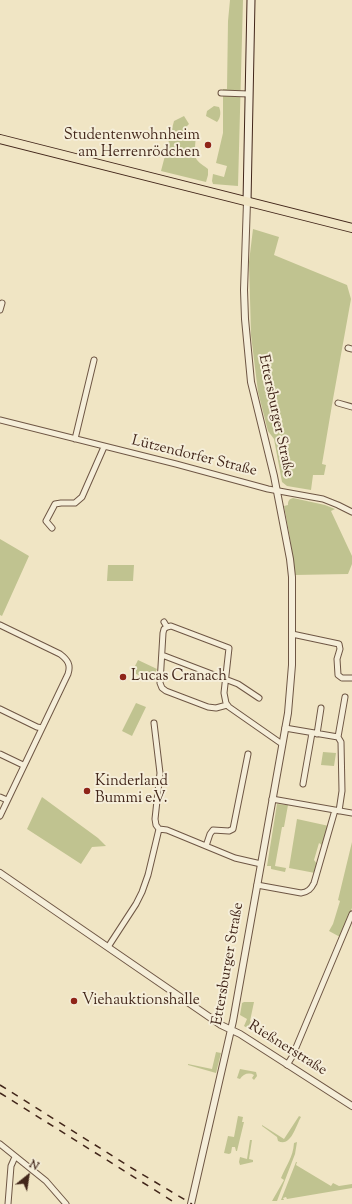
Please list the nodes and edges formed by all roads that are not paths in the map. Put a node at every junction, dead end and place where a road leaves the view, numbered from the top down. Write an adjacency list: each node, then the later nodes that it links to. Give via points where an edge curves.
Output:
1 (251, 0): 3 (main road)
2 (221, 93): 3 (street)
3 (249, 94): 5 (main road)
4 (0, 139): 5 (main road)
5 (247, 202): 6 (main road); 15 (street, Ettersburger Straße, via 244,290 247,348 254,396)
6 (352, 228)
7 (2, 303): 8 (street)
8 (0, 310)
9 (94, 360): 13 (street)
10 (338, 403): 11 (street)
11 (352, 407)
12 (0, 420): 13 (street, Lützendorfer Straße)
13 (75, 439): 14 (street, Lützendorfer Straße)
14 (104, 447): 15 (street, Lützendorfer Straße); 17 (street, via 82,497 75,503 61,503 54,507 46,521)
15 (277, 491): 16 (street, Lützendorfer Straße, via 322,499); 19 (street, Ettersburger Straße, via 292,577)
16 (352, 512)
17 (52, 528)
18 (0, 625): 29 (street, via 60,654 69,664 68,674)
19 (292, 634): 21 (street, via 339,644 338,675 342,678); 30 (street, Ettersburger Straße, via 290,696)
20 (162, 655): 22 (street); 22 (street, via 165,624 229,648); 25 (street, via 160,683 164,690 208,707)
21 (352, 678)
22 (226, 679): 23 (street); 25 (street, via 224,698)
23 (258, 698)
24 (345, 698): 32 (street)
25 (227, 705): 33 (street)
26 (321, 708): 31 (street)
27 (0, 709): 29 (street)
28 (154, 723): 44 (street, via 160,773 155,819)
29 (42, 728): 36 (street)
30 (285, 728): 31 (street); 33 (street, Ettersburger Straße)
31 (314, 733): 32 (street); 37 (street)
32 (338, 737): 41 (street, via 341,742 342,791)
33 (282, 744): 39 (street, Ettersburger Straße)
34 (0, 754): 36 (street)
35 (248, 754): 45 (street, via 233,829 213,830)
36 (23, 765): 40 (street)
37 (303, 784)
38 (0, 796): 40 (street)
39 (272, 799): 41 (street); 46 (street, Ettersburger Straße)
40 (7, 800): 43 (street)
41 (337, 811): 42 (street); 48 (street, via 316,879 310,890 301,893)
42 (352, 813)
43 (0, 816)
44 (159, 829): 45 (street); 50 (street, via 142,892)
45 (206, 846): 46 (street, via 235,858)
46 (261, 864): 48 (street, Ettersburger Straße)
47 (0, 873): 50 (street, Rießnerstraße)
48 (257, 885): 51 (street, Ettersburger Straße)
49 (352, 914): 52 (street)
50 (108, 947): 51 (street, Rießnerstraße)
51 (231, 1030): 52 (street, Rießnerstraße); 58 (street, Ettersburger Straße)
52 (287, 1064): 53 (street, Rießnerstraße)
53 (352, 1106)
54 (0, 1144): 55 (street)
55 (16, 1157): 56 (street, via 11,1166); 57 (street, via 49,1184)
56 (8, 1204)
57 (66, 1204)
58 (191, 1204)

